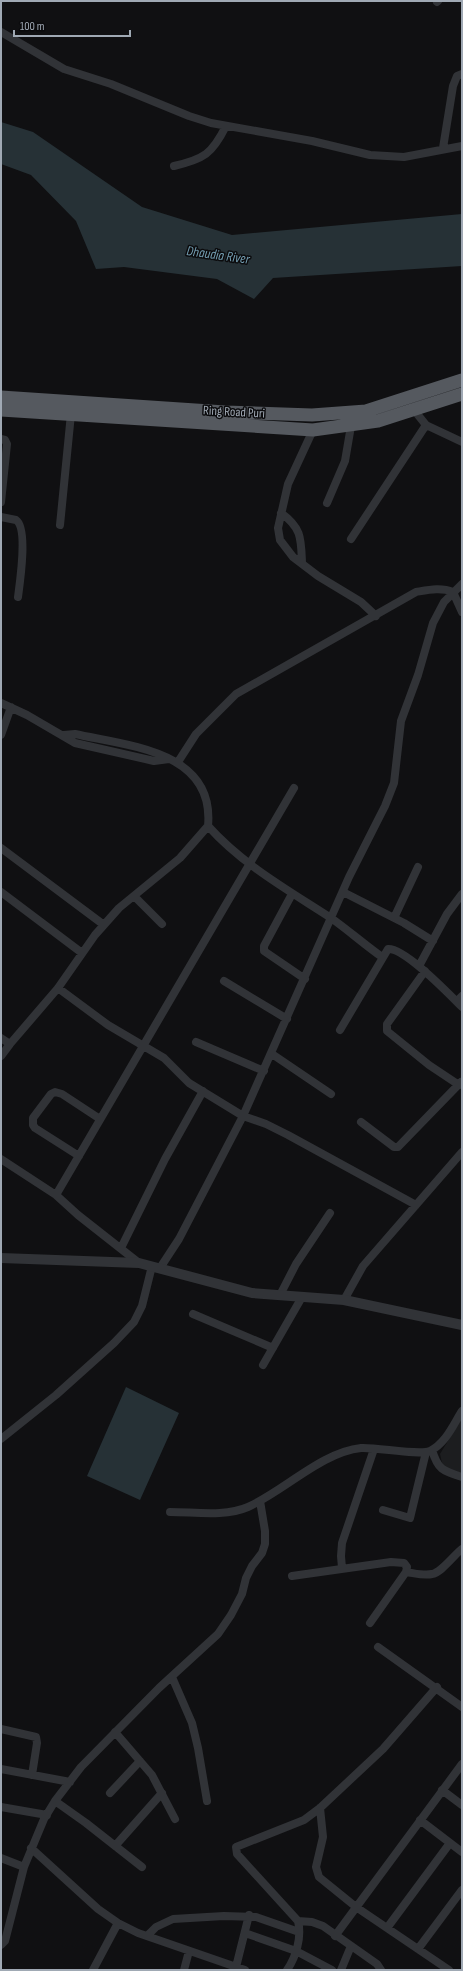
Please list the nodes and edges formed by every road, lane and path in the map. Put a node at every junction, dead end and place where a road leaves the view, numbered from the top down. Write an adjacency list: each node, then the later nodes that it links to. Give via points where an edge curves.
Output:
1 (1, 32): 3 (street, via 64,69 111,84 190,116)
2 (462, 74): 5 (street, via 457,76 453,86)
3 (226, 126): 5 (street, via 312,141 370,155 404,157); 6 (street, via 217,145 208,154 196,161)
4 (462, 146): 5 (street)
5 (443, 148)
6 (174, 166)
7 (462, 380): 9 (highway, Ring Road Puri, via 366,410 312,415 225,412)
8 (462, 394): 11 (highway, Ring Road Puri)
9 (1, 397)
10 (1, 410): 12 (highway, Ring Road Puri)
11 (414, 410): 13 (street); 14 (highway, Ring Road Puri)
12 (71, 414): 15 (highway, Ring Road Puri); 22 (street)
13 (426, 425): 17 (street); 23 (street)
14 (351, 426): 15 (highway, Ring Road Puri); 19 (street, via 345,461)
15 (313, 430): 20 (street, via 291,476)
16 (1, 439): 18 (street, via 7,444)
17 (462, 442)
18 (1, 502)
19 (327, 503)
20 (281, 513): 24 (street, via 291,520 298,531); 24 (street, via 278,528 280,540 293,557)
21 (1, 517): 27 (street, via 16,520 21,526 23,548)
22 (60, 525)
23 (351, 539)
24 (302, 563): 29 (street, via 318,576 361,602)
25 (462, 584): 26 (street)
26 (453, 592): 28 (street); 29 (street, via 447,589 416,592); 40 (street, via 439,610 433,623 418,675 404,709 394,783)
27 (18, 597)
28 (462, 612)
29 (376, 616): 33 (street, via 236,694 196,734)
30 (1, 703): 31 (street)
31 (11, 707): 32 (street); 33 (street, via 75,743 154,761 169,758)
32 (1, 735)
33 (178, 762): 35 (street, via 200,785 209,813)
34 (294, 788): 37 (street)
35 (208, 826): 37 (street, via 233,852); 43 (street, via 180,858)
36 (1, 848): 47 (street)
37 (249, 864): 41 (street); 61 (street)
38 (418, 867): 44 (street)
39 (1, 892): 49 (street)
40 (343, 892): 44 (street); 45 (street)
41 (292, 894): 45 (street); 52 (street, via 264,946 264,951)
42 (462, 894): 48 (street, via 447,914)
43 (134, 896): 46 (street); 47 (street)
44 (394, 918): 48 (street)
45 (331, 919): 50 (street); 52 (street)
46 (162, 924)
47 (104, 925): 49 (street)
48 (433, 941): 51 (street)
49 (82, 953): 54 (street)
50 (382, 957): 51 (street, via 391,948); 57 (street)
51 (422, 968): 55 (street); 65 (street, via 387,1024 387,1031 429,1065)
52 (305, 979): 56 (street)
53 (224, 981): 56 (street)
54 (58, 988): 60 (street); 61 (street, via 108,1025)
55 (460, 1001)
56 (287, 1019): 62 (street)
57 (340, 1030)
58 (1, 1038): 60 (street)
59 (196, 1042): 64 (street)
60 (10, 1044): 63 (street)
61 (142, 1046): 66 (street, via 164,1058 189,1083); 69 (street)
62 (272, 1054): 64 (street); 67 (street)
63 (1, 1056)
64 (264, 1071): 68 (street)
65 (460, 1083): 70 (street, via 398,1147 394,1147)
66 (203, 1091): 68 (street); 77 (street, via 165,1159)
67 (331, 1094)
68 (243, 1116): 75 (street, via 288,1135); 80 (street, via 179,1239)
69 (100, 1119): 72 (street); 72 (street, via 55,1092 33,1118 35,1128)
70 (361, 1122)
71 (462, 1152): 75 (street)
72 (79, 1156): 74 (street)
73 (1, 1159): 74 (street)
74 (56, 1195): 77 (street)
75 (416, 1205): 83 (street, via 363,1266)
76 (330, 1213): 81 (street, via 296,1264)
77 (121, 1248): 79 (street)
78 (1, 1258): 79 (street)
79 (139, 1263): 80 (street)
80 (156, 1267): 81 (street, via 252,1293); 89 (street, via 134,1322 56,1395)
81 (280, 1295): 82 (street)
82 (302, 1296): 83 (street); 86 (street)
83 (344, 1300): 85 (street)
84 (193, 1314): 86 (street)
85 (462, 1326)
86 (273, 1348): 87 (street)
87 (263, 1365)
88 (462, 1411): 91 (street, via 444,1440)
89 (1, 1440)
90 (374, 1449): 91 (street); 93 (street, via 361,1448 337,1454); 97 (street, via 342,1543)
91 (429, 1451): 92 (street, via 436,1464 446,1472); 94 (street, via 410,1518)
92 (462, 1477)
93 (260, 1501): 95 (street, via 230,1511); 102 (street, via 265,1544 249,1572 242,1594 218,1634)
94 (383, 1510)
95 (170, 1512)
96 (462, 1549): 98 (street, via 436,1573)
97 (342, 1568): 98 (street, via 398,1562 404,1563 407,1567); 99 (street)
98 (406, 1572): 100 (street)
99 (292, 1576)
100 (370, 1623)
101 (378, 1647): 103 (street)
102 (172, 1677): 106 (street); 116 (street, via 192,1724 200,1754)
103 (437, 1687): 104 (street); 119 (street, via 383,1749)
104 (462, 1707)
105 (1, 1729): 110 (street, via 36,1737)
106 (114, 1732): 107 (street); 111 (street)
107 (140, 1761): 113 (street); 114 (street)
108 (462, 1764): 112 (street)
109 (1, 1769): 110 (street)
110 (32, 1775): 111 (street)
111 (70, 1782): 115 (street)
112 (442, 1790): 117 (street); 122 (street)
113 (110, 1793)
114 (162, 1793): 121 (street); 124 (street)
115 (54, 1801): 120 (street); 124 (street)
116 (207, 1801)
117 (462, 1805)
118 (1, 1807): 120 (street)
119 (320, 1808): 131 (street, via 323,1837 317,1873 327,1885); 133 (street, via 304,1820 240,1845 235,1850)
120 (46, 1815): 125 (street)
121 (174, 1819)
122 (420, 1820): 123 (street); 131 (street)
123 (450, 1843): 126 (street); 135 (street)
124 (115, 1846): 129 (street)
125 (31, 1848): 128 (street); 134 (street, via 98,1909)
126 (462, 1852)
127 (1, 1858): 128 (street)
128 (24, 1866): 140 (street, via 5,1941)
129 (142, 1867)
130 (462, 1890): 142 (street)
131 (356, 1907): 135 (street); 139 (street)
132 (249, 1915): 136 (street); 137 (street); 138 (street, via 173,1919 156,1927)
133 (298, 1921): 136 (street); 139 (street, via 317,1923)
134 (118, 1923): 138 (street); 146 (street)
135 (387, 1928): 142 (street)
136 (299, 1932): 144 (street)
137 (245, 1933): 144 (street); 145 (street)
138 (147, 1936): 143 (street)
139 (336, 1936): 141 (street)
140 (1, 1945)
141 (351, 1946): 151 (street); 152 (street, via 377,1964)
142 (418, 1949): 153 (street)
143 (189, 1951): 145 (street); 147 (street)
144 (296, 1951): 149 (street); 150 (street)
145 (236, 1967): 148 (street)
146 (93, 1970)
147 (184, 1970)
148 (245, 1970)
149 (287, 1970)
150 (332, 1970)
151 (341, 1970)
152 (381, 1970)
153 (449, 1970)

